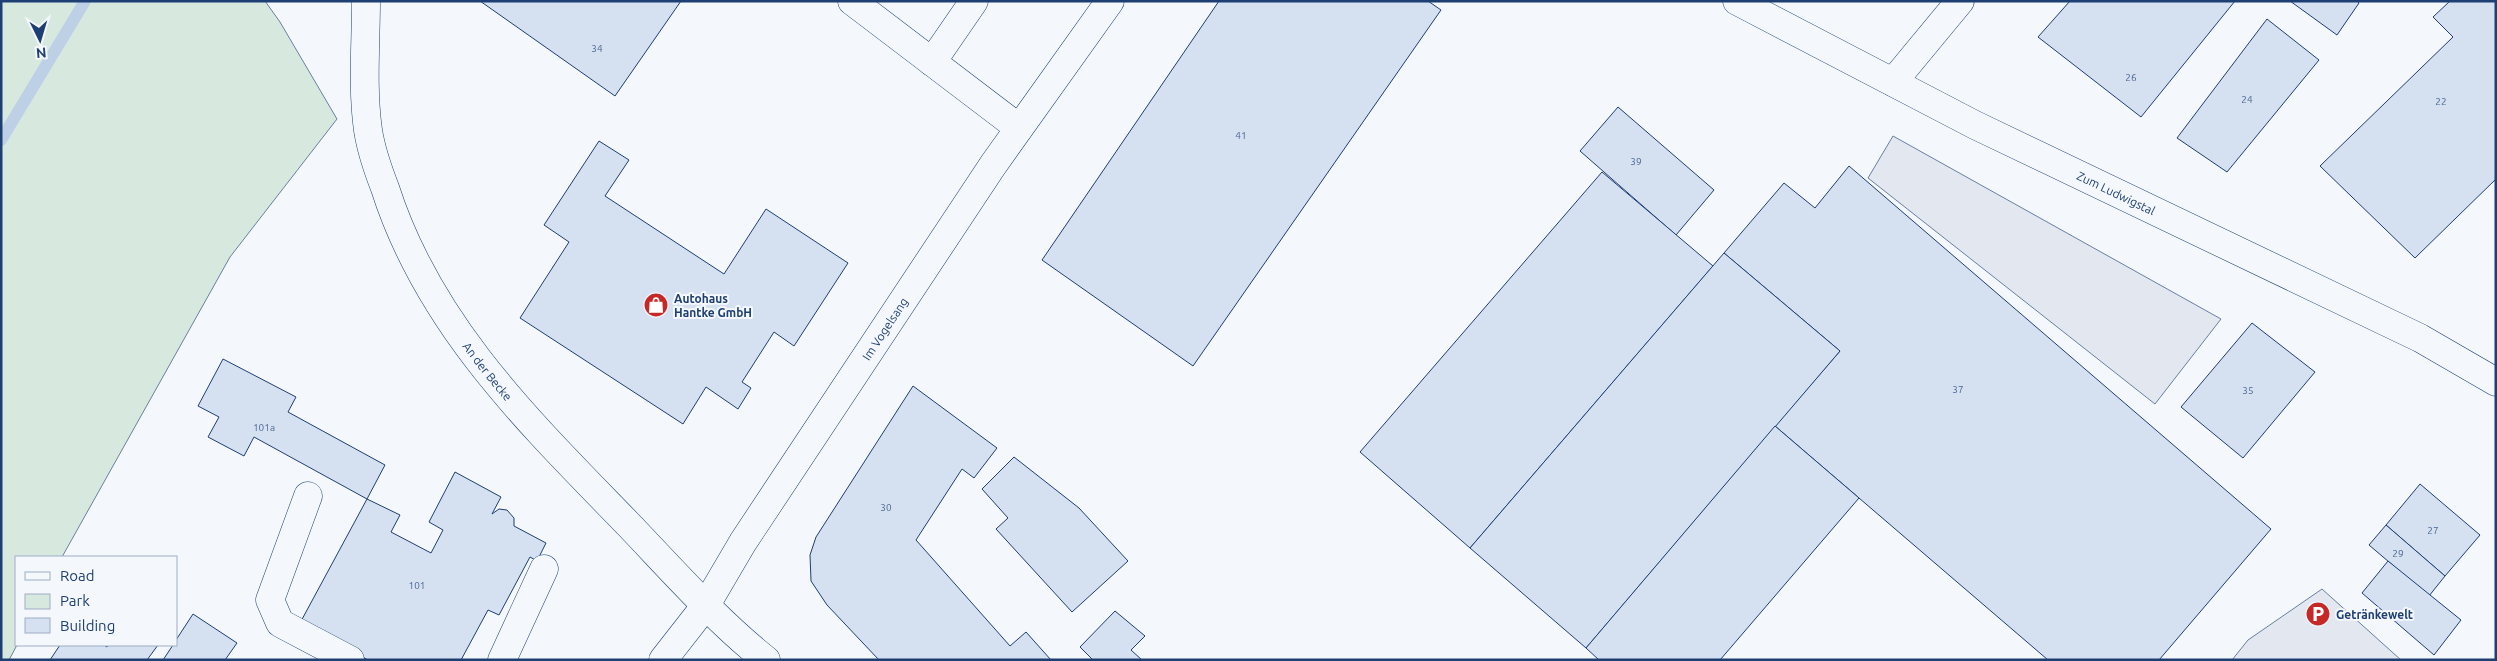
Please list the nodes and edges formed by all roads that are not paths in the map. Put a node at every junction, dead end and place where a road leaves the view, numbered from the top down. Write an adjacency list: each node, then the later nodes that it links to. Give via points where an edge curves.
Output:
1 (366, 1): 13 (street, An der Becke, via 368,130 393,215 431,294 459,336 551,445)
2 (852, 1): 7 (street)
3 (974, 1): 7 (street)
4 (1110, 1): 9 (street, Im Vogelsang)
5 (1737, 1): 8 (street, Zum Ludwigstal)
6 (1960, 1): 8 (street)
7 (932, 62): 9 (street)
8 (1893, 82): 10 (street, Zum Ludwigstal, via 1975,125 2420,338)
9 (1019, 128): 13 (street, Im Vogelsang, via 748,534)
10 (2496, 382)
11 (308, 496): 14 (street, via 270,600 280,623)
12 (544, 569): 15 (street)
13 (706, 605): 16 (street, Im Vogelsang); 17 (street, An der Becke)
14 (350, 660)
15 (502, 660)
16 (664, 660)
17 (766, 660)

